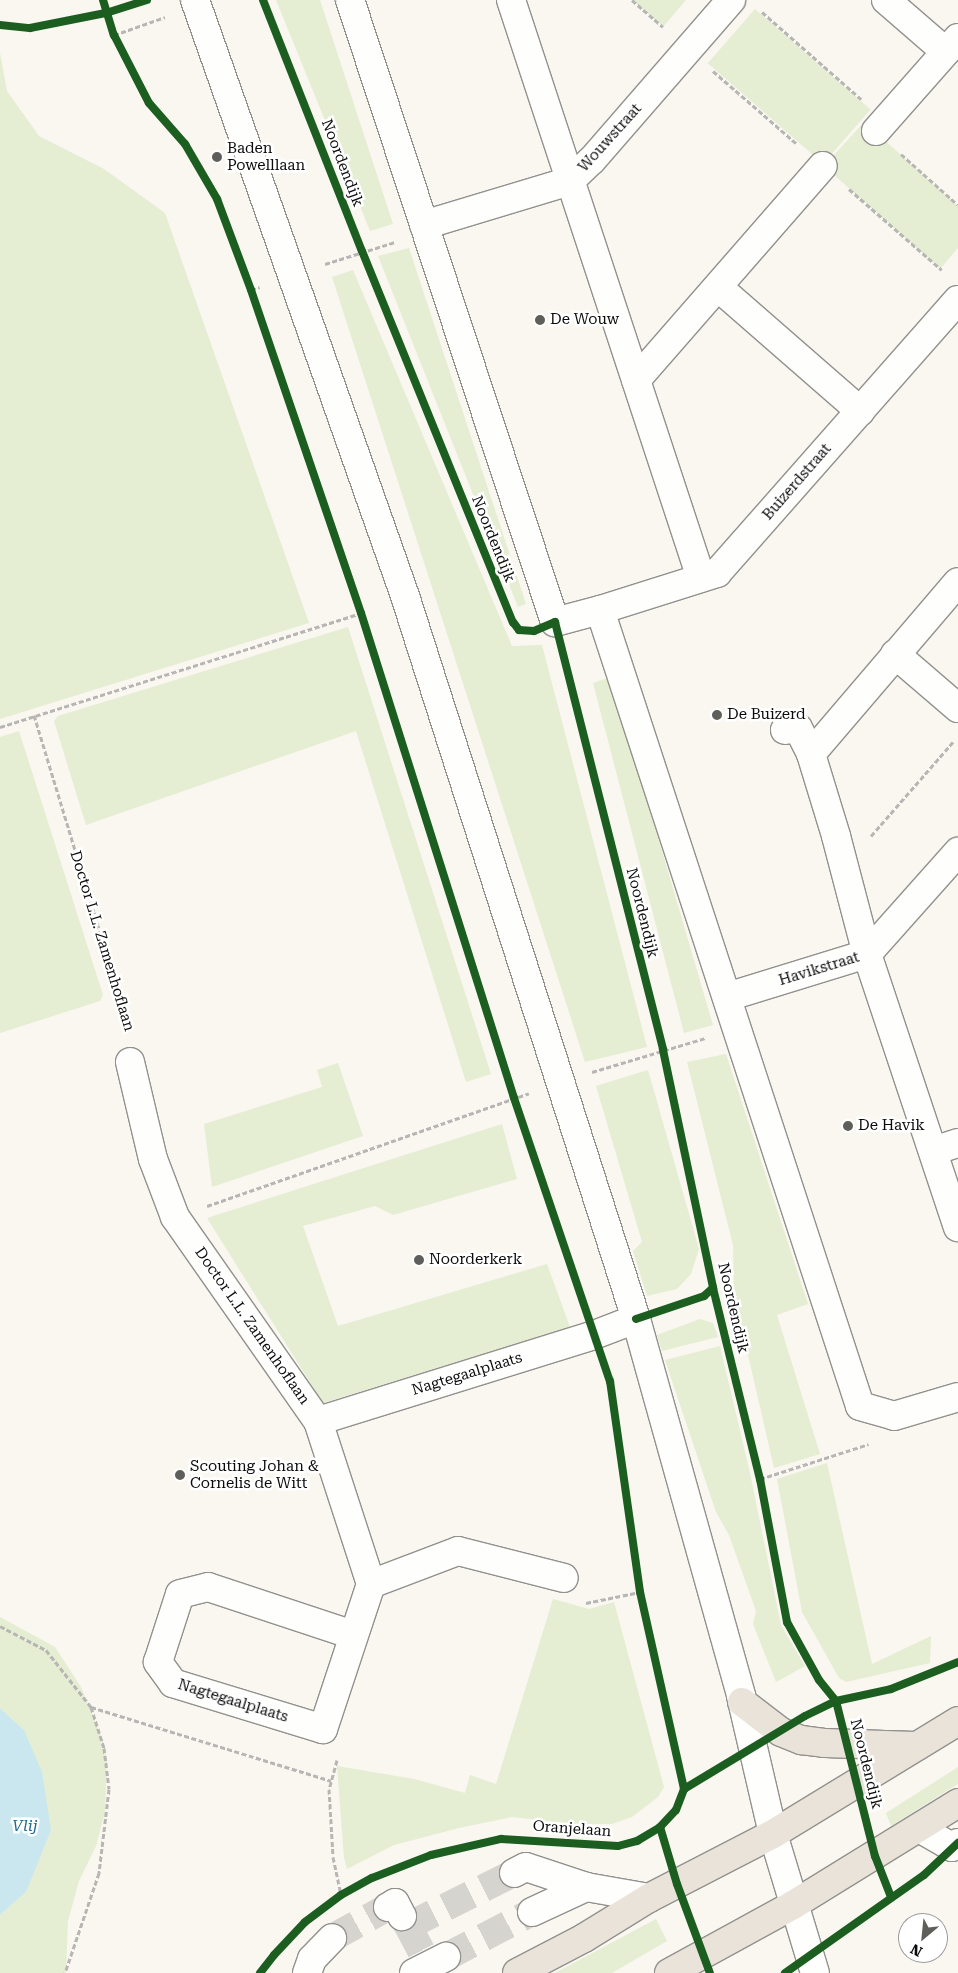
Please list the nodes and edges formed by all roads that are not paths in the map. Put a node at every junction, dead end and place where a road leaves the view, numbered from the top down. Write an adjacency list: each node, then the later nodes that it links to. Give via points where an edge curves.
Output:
1 (195, 0): 28 (street, via 406,599)
2 (350, 0): 10 (street, Noordendijk)
3 (511, 0): 9 (street)
4 (886, 0): 6 (street)
5 (731, 1): 9 (street, Wouwstraat)
6 (952, 45): 7 (street)
7 (876, 131)
8 (823, 166): 11 (street)
9 (570, 181): 10 (street, Wouwstraat); 13 (street)
10 (426, 229): 17 (street, Noordendijk, via 555,622)
11 (718, 287): 13 (street); 14 (street)
12 (958, 300): 14 (street, Buizerdstraat)
13 (636, 380): 15 (street)
14 (860, 411): 15 (street, Buizerdstraat, via 717,573)
15 (701, 578): 17 (street, Buizerdstraat)
16 (958, 582): 18 (street)
17 (600, 610): 24 (street)
18 (895, 654): 19 (street); 21 (street)
19 (958, 708)
20 (785, 730): 21 (street, via 798,728)
21 (811, 754): 23 (street)
22 (958, 852): 23 (street, Havikstraat)
23 (868, 954): 24 (street, Havikstraat); 26 (street)
24 (727, 997): 29 (street, via 860,1406 894,1416)
25 (130, 1062): 30 (street, Doctor L.L. Zamenhoflaan, via 154,1159 175,1217)
26 (946, 1147): 27 (street)
27 (958, 1227)
28 (636, 1319): 30 (street, Nagtegaalplaats); 34 (street)
29 (958, 1397)
30 (318, 1422): 32 (street)
31 (564, 1578): 32 (street, via 458,1551)
32 (371, 1584): 33 (street)
33 (353, 1635): 33 (street, Nagtegaalplaats, via 208,1587 180,1594 158,1662 173,1683 323,1728)
34 (742, 1702): 36 (main road, via 781,1732 801,1740); 39 (street)
35 (958, 1721): 36 (main road)
36 (916, 1746): 39 (main road)
37 (958, 1803): 38 (main road)
38 (919, 1828): 40 (street, via 952,1846); 44 (main road)
39 (773, 1834): 43 (main road); 44 (street)
40 (958, 1843)
41 (514, 1873): 42 (street, via 526,1867)
42 (586, 1887): 43 (street); 45 (street)
43 (649, 1898): 48 (main road, via 584,1938)
44 (792, 1905): 49 (main road); 50 (street)
45 (532, 1912)
46 (332, 1938): 47 (street, via 312,1959)
47 (307, 1973)
48 (517, 1973)
49 (669, 1973)
50 (814, 1973)

